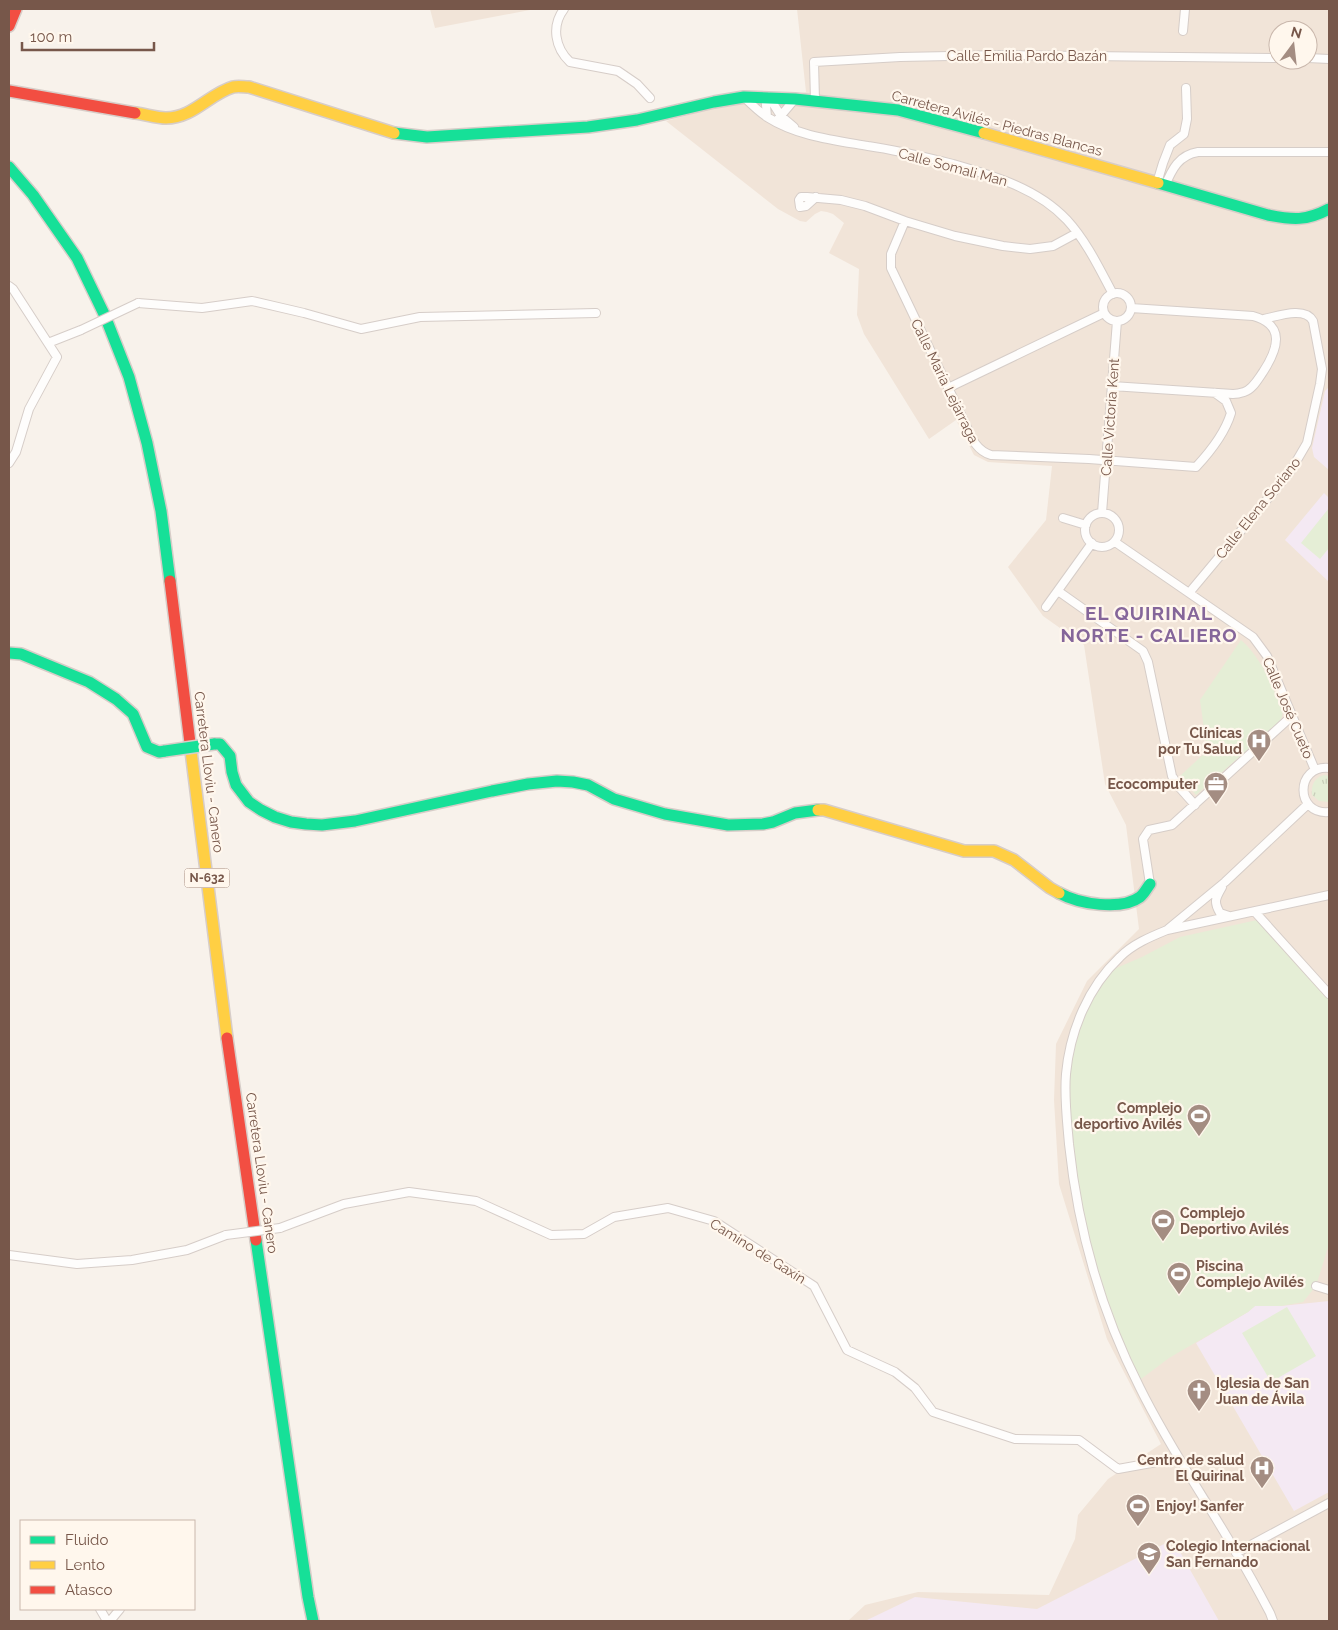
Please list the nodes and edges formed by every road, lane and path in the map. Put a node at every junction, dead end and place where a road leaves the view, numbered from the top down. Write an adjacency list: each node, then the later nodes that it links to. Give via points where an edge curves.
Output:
1 (16, 9): 4 (main road)
2 (564, 9): 11 (street, via 556,28 564,57 570,62 618,71 638,84)
3 (1185, 9): 5 (street)
4 (9, 26)
5 (1183, 31)
6 (1268, 58): 13 (street, Calle Emilia Pardo Bazán, via 1000,55 814,62)
7 (1186, 88): 18 (street, via 1184,134 1170,145 1163,164)
8 (9, 91): 9 (main road, Carretera Avilés - Piedras Blancas, via 166,118 194,110 234,87 249,87 381,130 427,137 588,127)
9 (744, 97): 10 (main road, Carretera Avilés - Piedras Blancas); 14 (street, Calle Somali Man)
10 (769, 97): 12 (main road, Carretera Avilés - Piedras Blancas); 14 (street); 15 (street)
11 (650, 98)
12 (795, 99): 13 (main road, Carretera Avilés - Piedras Blancas); 15 (street)
13 (815, 100): 18 (main road, Carretera Avilés - Piedras Blancas, via 915,114)
14 (767, 117): 15 (street, Calle Somali Man)
15 (778, 119): 22 (street, Calle Somali Man, via 801,133 897,150 983,172 1018,185 1049,204)
16 (1329, 152): 18 (street, via 1189,153 1178,160)
17 (9, 167): 67 (main road, Carretera Lloviu - Canero / N-632, via 77,258 129,377 147,443 160,511 226,1032)
18 (1161, 185): 20 (main road, Carretera Avilés - Piedras Blancas, via 1292,220 1307,219)
19 (816, 197): 21 (street, via 865,206)
20 (1329, 209)
21 (905, 221): 22 (street, via 955,236 1030,249 1053,246); 32 (street, Calle María Lejárraga, via 891,254 891,268)
22 (1077, 233): 24 (street, Calle Somali Man)
23 (9, 286): 30 (street)
24 (1113, 294): 25 (street, via 1124,296); 26 (street, via 1106,298)
25 (1131, 308): 28 (street, Calle Elena Soriano); 29 (street, via 1126,318)
26 (1104, 312): 29 (street); 32 (street)
27 (596, 313): 30 (street, bridge, via 420,317 360,329 252,301 202,308 138,303)
28 (1264, 319): 33 (street, via 1272,326 1276,337 1275,350 1269,362 1245,392); 42 (street, Calle Elena Soriano, via 1298,313 1310,316 1313,322 1322,369 1307,443 1290,472)
29 (1117, 321): 31 (street, Calle Victoria Kent)
30 (48, 343): 35 (street, via 57,357 29,409 16,452)
31 (1112, 386): 33 (street); 34 (street, Calle Victoria Kent)
32 (948, 388): 34 (street, Calle María Lejárraga, via 977,447 984,453)
33 (1215, 393): 34 (street, via 1226,401 1231,414 1196,467)
34 (1106, 461): 36 (street, Calle Victoria Kent)
35 (9, 463)
36 (1102, 513): 38 (street, via 1094,515); 39 (street, via 1114,517 1118,523)
37 (1063, 518): 38 (street)
38 (1086, 525): 40 (street, via 1085,533)
39 (1115, 542): 40 (street, via 1104,547); 42 (street, Calle José Cueto)
40 (1092, 544): 41 (street)
41 (1058, 591): 43 (street); 49 (street, via 1143,651 1172,776)
42 (1189, 593): 45 (street, Calle José Cueto, via 1253,637 1267,656)
43 (1046, 607)
44 (9, 653): 52 (main road, bridge, via 44,662 89,682 116,699 133,714 147,747 158,752 220,744 232,760 232,776 239,792 254,808 277,818 302,823 343,823 511,787 569,781 637,806 714,824 745,826 772,823 792,813 824,810 964,851 994,851 1014,860 1070,900 1097,905 1132,902 1142,896)
45 (1293, 715): 47 (street, Calle José Cueto); 49 (street)
46 (1329, 768): 47 (street)
47 (1315, 770): 48 (street, via 1304,781 1304,798)
48 (1308, 804): 50 (street, via 1317,811); 51 (street)
49 (1195, 805): 52 (street, via 1172,825 1149,830 1143,839)
50 (1329, 812)
51 (1225, 882): 55 (street, via 1215,905 1220,913); 56 (street)
52 (1150, 884)
53 (1329, 895): 54 (street)
54 (1254, 912): 55 (street); 57 (street)
55 (1231, 916): 56 (street)
56 (1167, 930): 61 (street, via 1142,940 1121,956 1094,990 1079,1016 1071,1043 1064,1100 1072,1174 1093,1272 1114,1332 1137,1382)
57 (1329, 994)
58 (9, 1255): 61 (street, Camino de Gaxín, bridge, via 77,1264 187,1250 226,1234 280,1228 344,1204 409,1192 476,1201 551,1235 584,1234 614,1217 668,1208 714,1221 814,1286 847,1350 895,1372 914,1388 933,1412 1015,1439 1079,1440 1118,1469)
59 (1316, 1286): 60 (street)
60 (1329, 1290)
61 (1179, 1458): 63 (street)
62 (1329, 1503): 63 (street)
63 (1236, 1553): 68 (street)
64 (101, 1610): 66 (street)
65 (119, 1610): 66 (street)
66 (109, 1621)
67 (313, 1621)
68 (1273, 1621)

